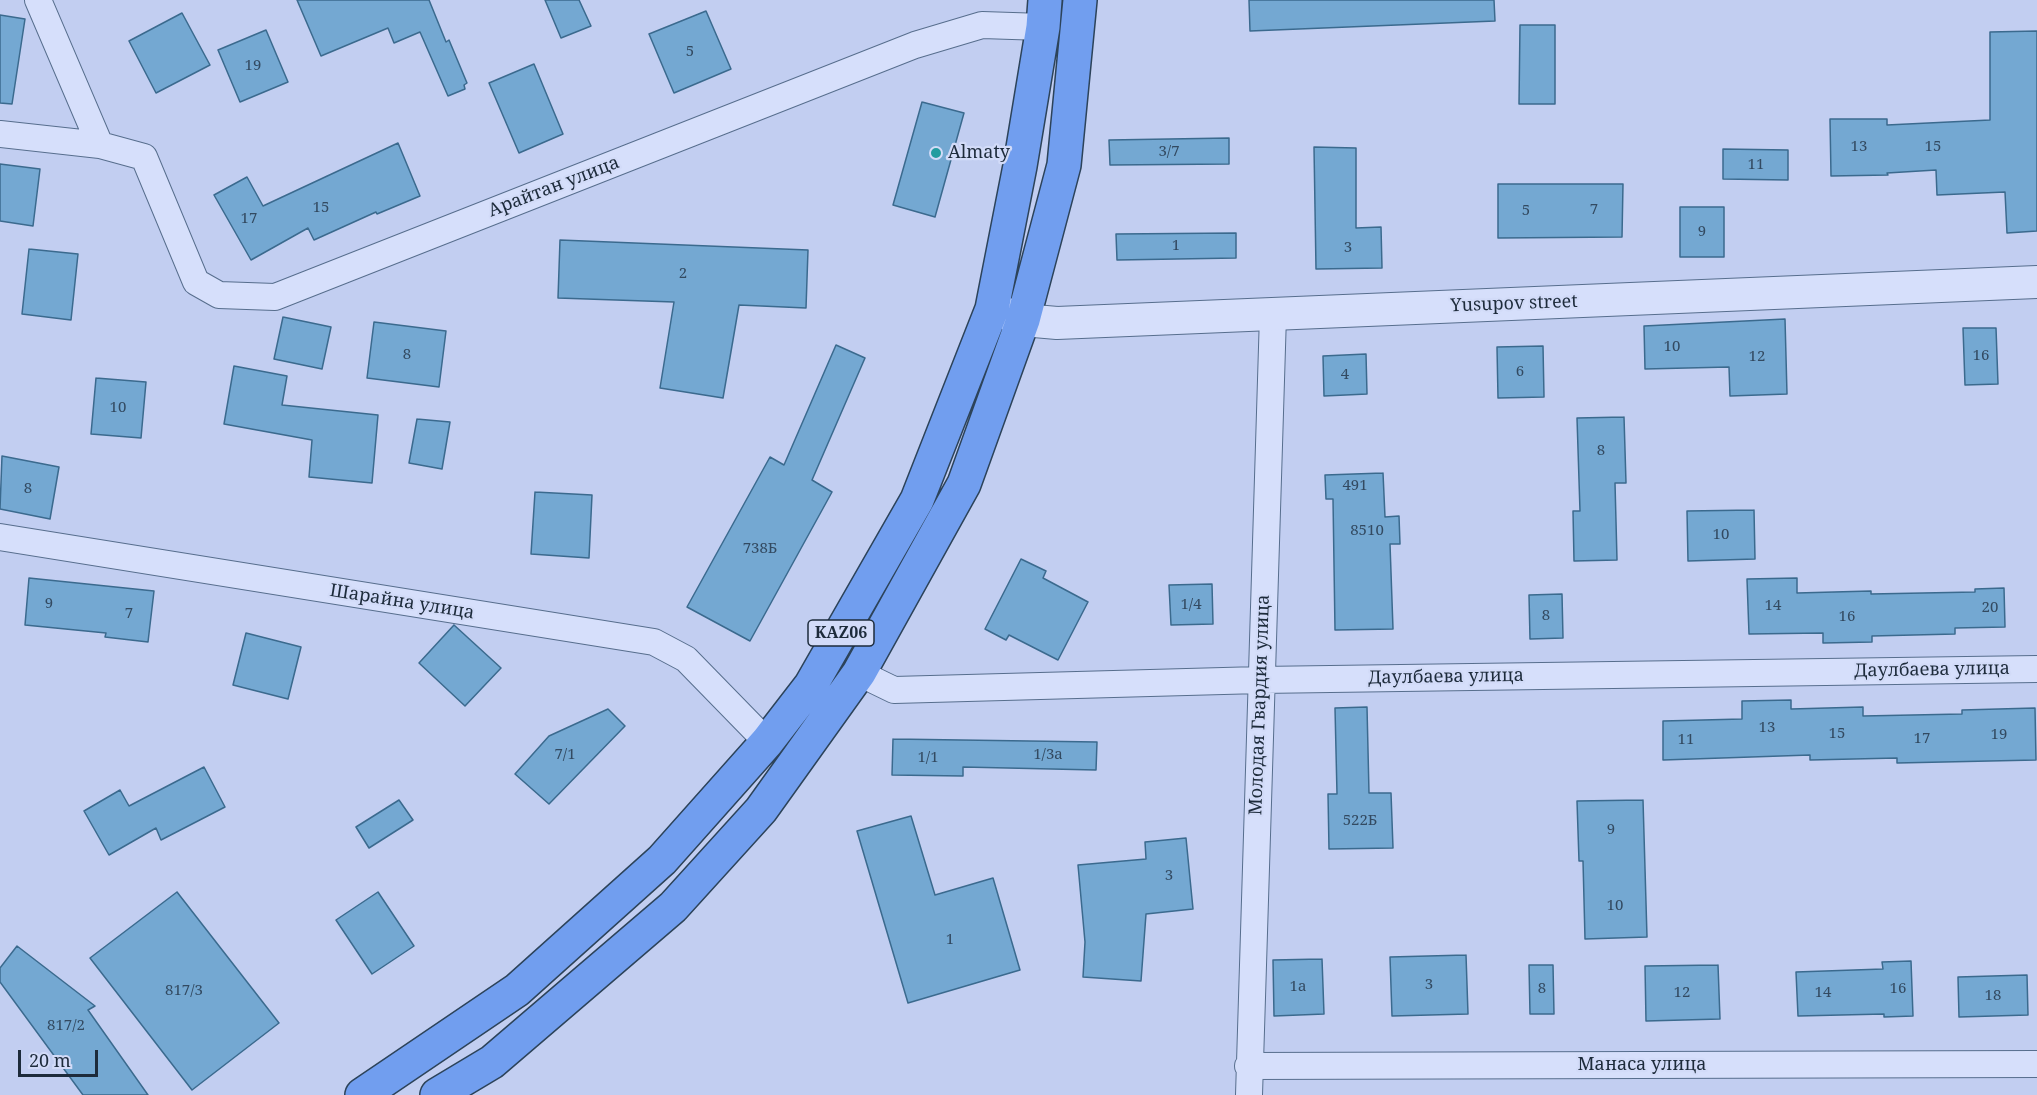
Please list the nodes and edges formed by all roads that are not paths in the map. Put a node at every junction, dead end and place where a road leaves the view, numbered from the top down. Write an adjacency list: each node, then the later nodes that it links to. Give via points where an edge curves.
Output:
1 (38, 0): 5 (street)
2 (1080, 0): 9 (highway, KАZ06, via 1064,165)
3 (1044, 14): 5 (street, Арайтан улица, via 982,25 915,45 276,297 219,296 196,282 144,157); 7 (highway, KАZ06)
4 (0, 134): 5 (street)
5 (100, 146)
6 (2037, 282): 8 (street, Yusupov street)
7 (992, 309): 9 (street, Yusupov street); 14 (highway, KАZ06, via 917,500 811,685)
8 (1273, 315): 9 (street, Yusupov street, via 1057,324); 13 (street, Молодая Гвардия улица)
9 (1023, 320): 12 (highway, KАZ06, via 964,484)
10 (0, 537): 14 (street, Шарайна улица, via 654,642 687,659)
11 (2037, 669): 13 (street, Даулбаева улица)
12 (859, 673): 13 (street, Даулбаева улица, via 894,690); 18 (highway, KАZ06, via 761,810 673,907 492,1062)
13 (1260, 680): 16 (street, Молодая Гвардия улица)
14 (767, 742): 17 (highway, KАZ06, via 662,860 517,990)
15 (2037, 1064): 16 (street, Манаса улица)
16 (1248, 1066): 19 (street, Молодая Гвардия улица)
17 (362, 1095)
18 (437, 1095)
19 (1249, 1095)

